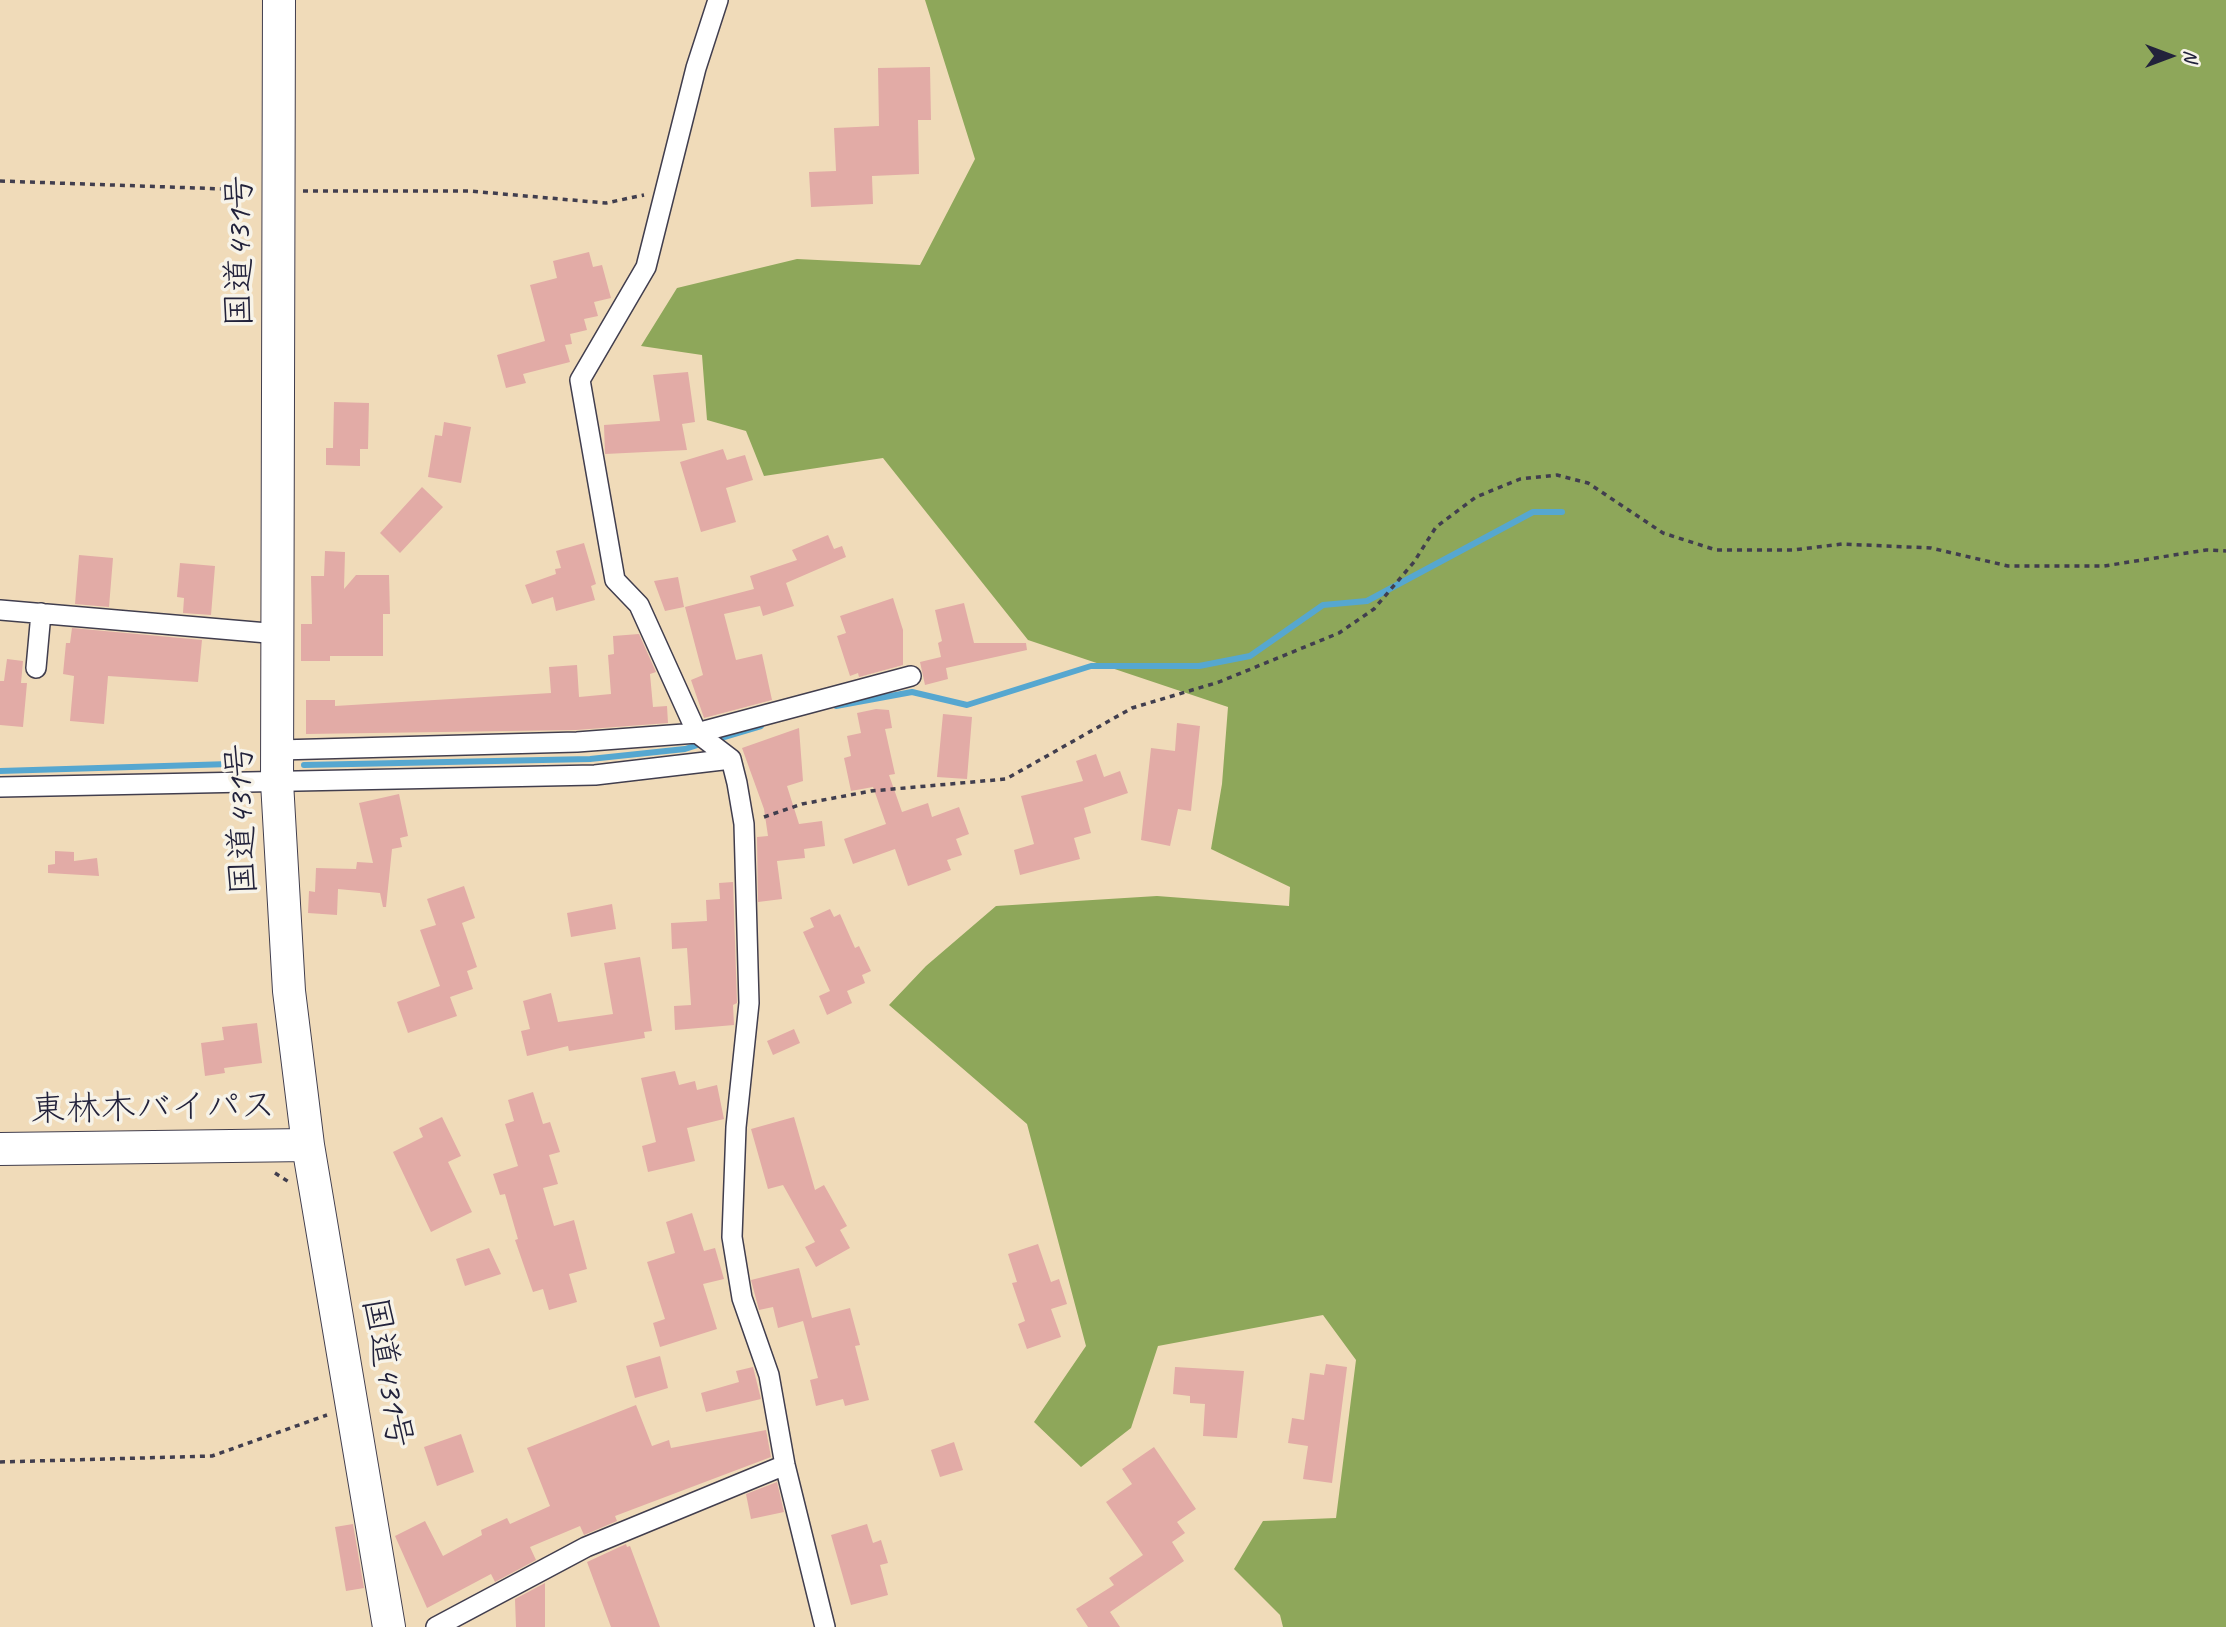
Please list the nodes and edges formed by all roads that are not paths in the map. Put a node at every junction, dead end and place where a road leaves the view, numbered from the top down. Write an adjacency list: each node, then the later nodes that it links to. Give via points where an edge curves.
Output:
1 (279, 0): 5 (highway, 国道431号)
2 (718, 0): 8 (street, via 696,68 646,267 580,380 615,580 639,605)
3 (0, 610): 4 (street)
4 (41, 613): 5 (street); 6 (street)
5 (279, 634): 9 (highway, 国道431号)
6 (36, 668)
7 (911, 676): 8 (street)
8 (697, 733): 9 (street, via 577,742); 10 (street)
9 (279, 750): 11 (highway, 国道431号)
10 (731, 759): 11 (street, via 595,775); 15 (street, via 744,824 750,1003 736,1127 732,1237 743,1298 769,1375)
11 (277, 782): 12 (street); 13 (highway, 国道431号, via 289,991)
12 (0, 788)
13 (307, 1145): 14 (highway, 東林木バイパス); 16 (highway, 国道431号)
14 (0, 1149)
15 (785, 1465): 17 (street, via 586,1547); 18 (street)
16 (389, 1627)
17 (436, 1627)
18 (825, 1627)

